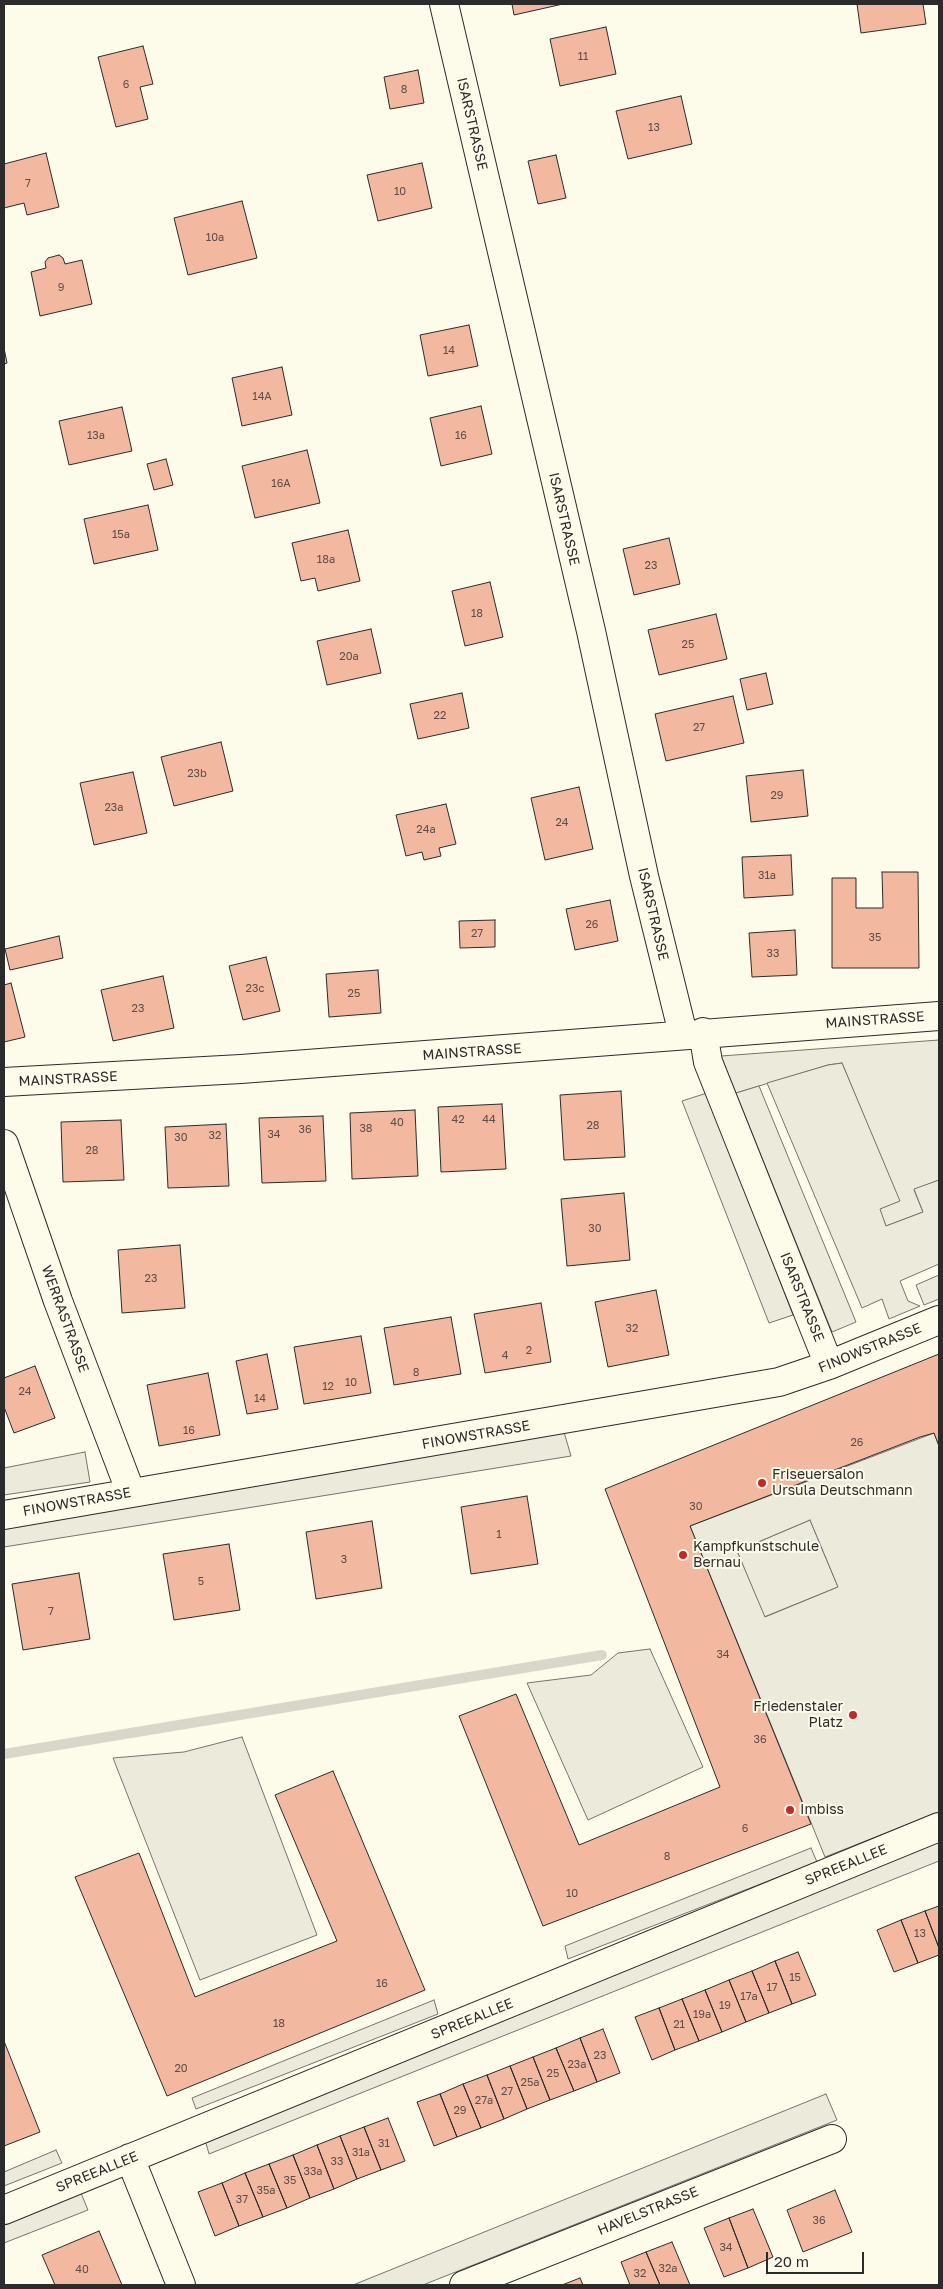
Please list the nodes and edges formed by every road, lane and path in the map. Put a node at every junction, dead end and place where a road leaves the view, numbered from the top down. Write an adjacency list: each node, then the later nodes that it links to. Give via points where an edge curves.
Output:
1 (444, 4): 3 (street, ISARSTRASSE, via 591,631 644,876)
2 (939, 1016): 3 (street, MAINSTRASSE)
3 (693, 1033): 4 (street, MAINSTRASSE, via 242,1069); 7 (street, ISARSTRASSE, via 708,1062)
4 (4, 1082)
5 (4, 1144): 8 (street, WERRASTRASSE, via 58,1301)
6 (939, 1320): 7 (street, FINOWSTRASSE)
7 (829, 1365): 8 (street, FINOWSTRASSE, via 779,1382)
8 (131, 1492): 9 (street, FINOWSTRASSE)
9 (4, 1515)
10 (939, 1827): 12 (street, SPREEALLEE)
11 (832, 2139): 15 (street, HAVELSTRASSE)
12 (130, 2158): 13 (street, SPREEALLEE); 14 (street)
13 (4, 2210)
14 (181, 2285)
15 (464, 2285)

